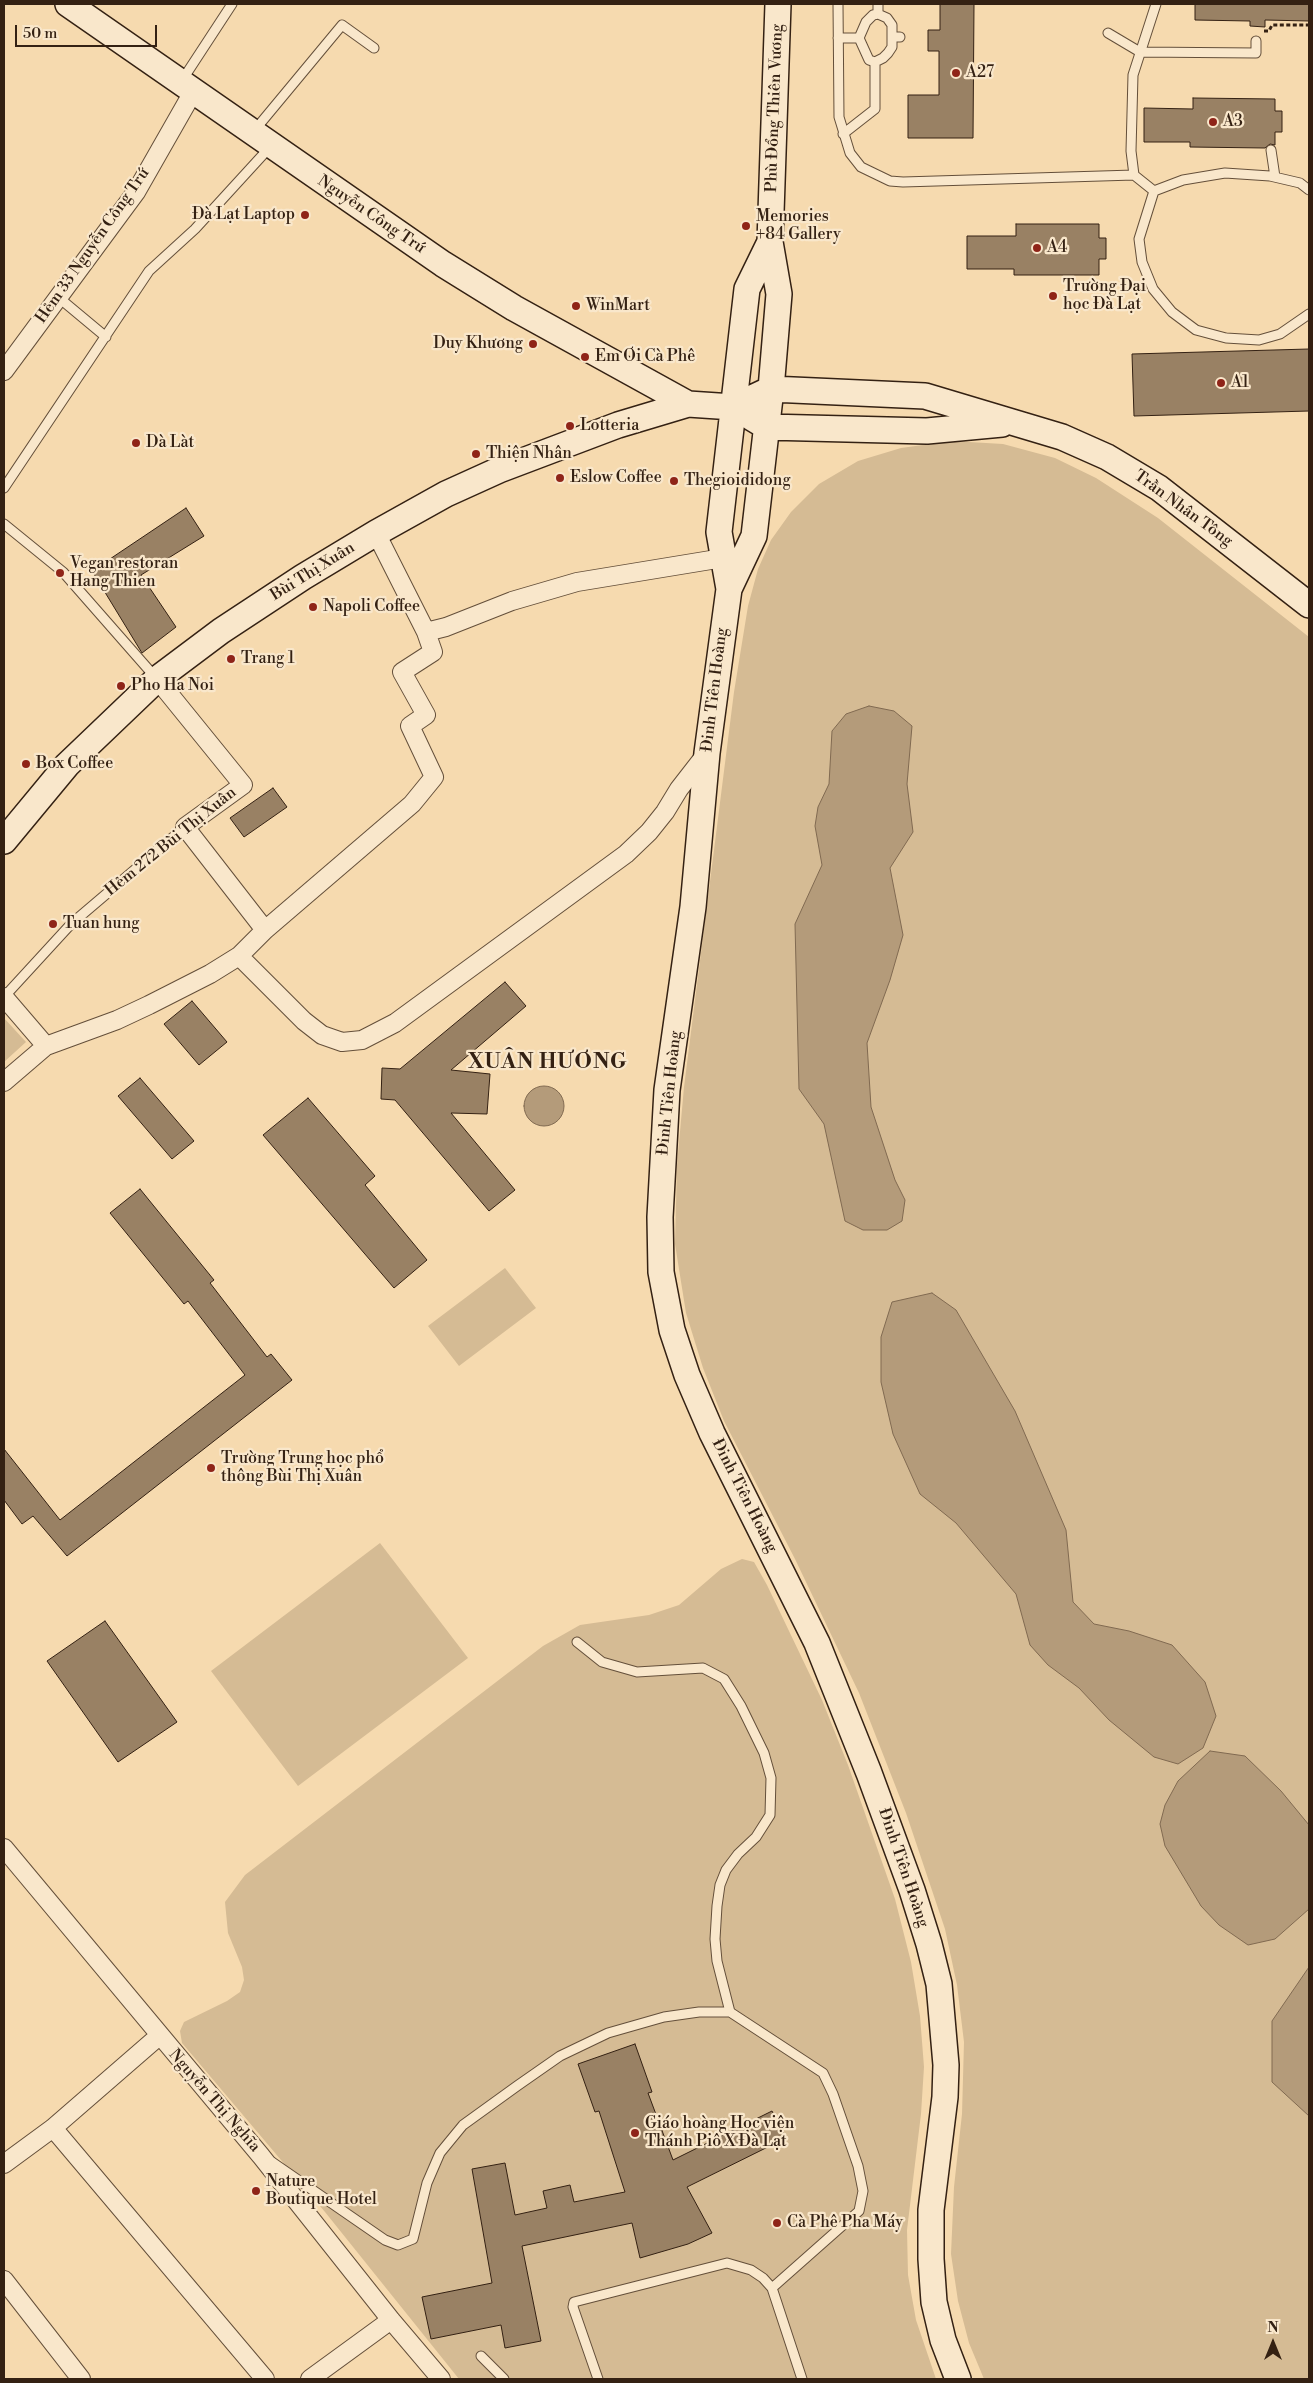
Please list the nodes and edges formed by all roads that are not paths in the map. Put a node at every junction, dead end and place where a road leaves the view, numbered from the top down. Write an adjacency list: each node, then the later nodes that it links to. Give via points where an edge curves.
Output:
1 (68, 4): 15 (main road, Nguyễn Công Trứ)
2 (232, 4): 15 (lane)
3 (778, 4): 23 (main road, Phù Đổng Thiên Vương)
4 (838, 4): 9 (lane)
5 (878, 4): 7 (lane)
6 (1156, 4): 13 (lane)
7 (878, 14): 10 (lane, via 866,22); 14 (lane, via 887,18 896,37 888,53)
8 (1108, 33): 13 (lane)
9 (838, 38): 10 (lane); 16 (lane, via 839,117)
10 (859, 38): 14 (lane, via 869,60)
11 (1256, 41): 13 (lane, via 1256,53)
12 (374, 48): 17 (lane, via 342,25)
13 (1140, 52): 19 (lane, via 1133,75 1131,151)
14 (875, 62): 16 (lane, via 874,109)
15 (187, 87): 17 (main road, Nguyễn Công Trứ); 24 (street, Hẻm 33 Nguyễn Công Trứ, via 136,192)
16 (843, 134): 19 (lane, via 850,153 862,167 890,181 935,183)
17 (262, 139): 26 (lane, via 195,229 149,271); 29 (main road, Nguyễn Công Trứ, via 443,264 514,308)
18 (1271, 150): 20 (lane)
19 (1134, 175): 22 (lane)
20 (1275, 177): 21 (lane, via 1300,183); 22 (lane, via 1225,173 1183,180)
21 (1309, 190)
22 (1154, 191): 25 (lane, via 1139,240 1142,262 1153,289 1172,312 1196,330 1226,338 1259,340 1280,334)
23 (770, 242): 28 (main road, Phù Đổng Thiên Vương, via 779,294); 30 (main road, Phù Đổng Thiên Vương, via 747,289)
24 (58, 297): 26 (lane); 27 (street, Hẻm 33 Nguyễn Công Trứ)
25 (1309, 314)
26 (106, 337): 33 (lane)
27 (4, 371)
28 (771, 389): 30 (main road); 31 (main road, Trần Nhân Tông, via 925,396); 32 (main road, Phù Đổng Thiên Vương)
29 (688, 404): 30 (main road); 35 (main road, Bùi Thị Xuân, via 618,425 499,470 446,494)
30 (733, 407): 32 (main road); 36 (main road, Đinh Tiên Hoàng, via 719,532)
31 (1017, 422): 32 (main road, Trần Nhân Tông, via 926,431); 38 (main road, Trần Nhân Tông, via 1107,456 1159,488)
32 (767, 426): 37 (main road, Đinh Tiên Hoàng, via 754,536)
33 (4, 488)
34 (4, 524): 40 (lane, via 63,572)
35 (376, 533): 39 (street); 40 (main road, Bùi Thị Xuân, via 303,577)
36 (723, 558): 37 (main road, Đinh Tiên Hoàng); 39 (street, via 577,582)
37 (729, 589): 41 (main road, Đinh Tiên Hoàng)
38 (1309, 605)
39 (426, 632): 44 (street, via 433,652 402,672 426,715 410,726 434,777 412,804)
40 (157, 679): 42 (street, Hẻm 272 Bùi Thị Xuân, via 243,785); 43 (main road, Bùi Thị Xuân, via 66,765)
41 (707, 753): 45 (street, via 649,832 626,854 395,1023 362,1040 342,1042 322,1035); 67 (main road, Đinh Tiên Hoàng, via 692,906 667,1090 660,1217 661,1272 672,1330 687,1375 712,1433 817,1643 872,1782 929,1944 939,1984 946,2065 932,2210 931,2259 934,2302 943,2340)
42 (185, 827): 44 (street); 46 (lane, Hẻm 272 Bùi Thị Xuân, via 71,924)
43 (4, 841)
44 (265, 930): 45 (street)
45 (239, 956): 47 (street, via 117,1020)
46 (4, 997): 47 (street)
47 (46, 1046): 48 (street)
48 (4, 1082)
49 (577, 1642): 51 (lane, via 602,1662 637,1672 703,1668 724,1679 764,1753 771,1778 770,1815 756,1837 726,1870 717,1906 717,1961)
50 (4, 1848): 52 (street, Nguyễn Thị Nghĩa)
51 (730, 2012): 54 (lane, via 664,2017 608,2033 560,2056 531,2076 463,2125 440,2153 426,2183 412,2239 398,2245); 57 (lane, via 823,2074 834,2094 863,2191 859,2211)
52 (159, 2036): 53 (street); 54 (street, Nguyễn Thị Nghĩa)
53 (53, 2128): 55 (street); 61 (street)
54 (261, 2156): 58 (street, Nguyễn Thị Nghĩa)
55 (4, 2164)
56 (4, 2280): 60 (street)
57 (772, 2288): 65 (lane, via 751,2270 727,2263 574,2302); 66 (lane)
58 (391, 2320): 62 (street); 63 (street, Nguyễn Thị Nghĩa)
59 (481, 2356): 64 (lane)
60 (81, 2379)
61 (265, 2379)
62 (310, 2379)
63 (441, 2379)
64 (504, 2379)
65 (598, 2379)
66 (802, 2379)
67 (958, 2379)

